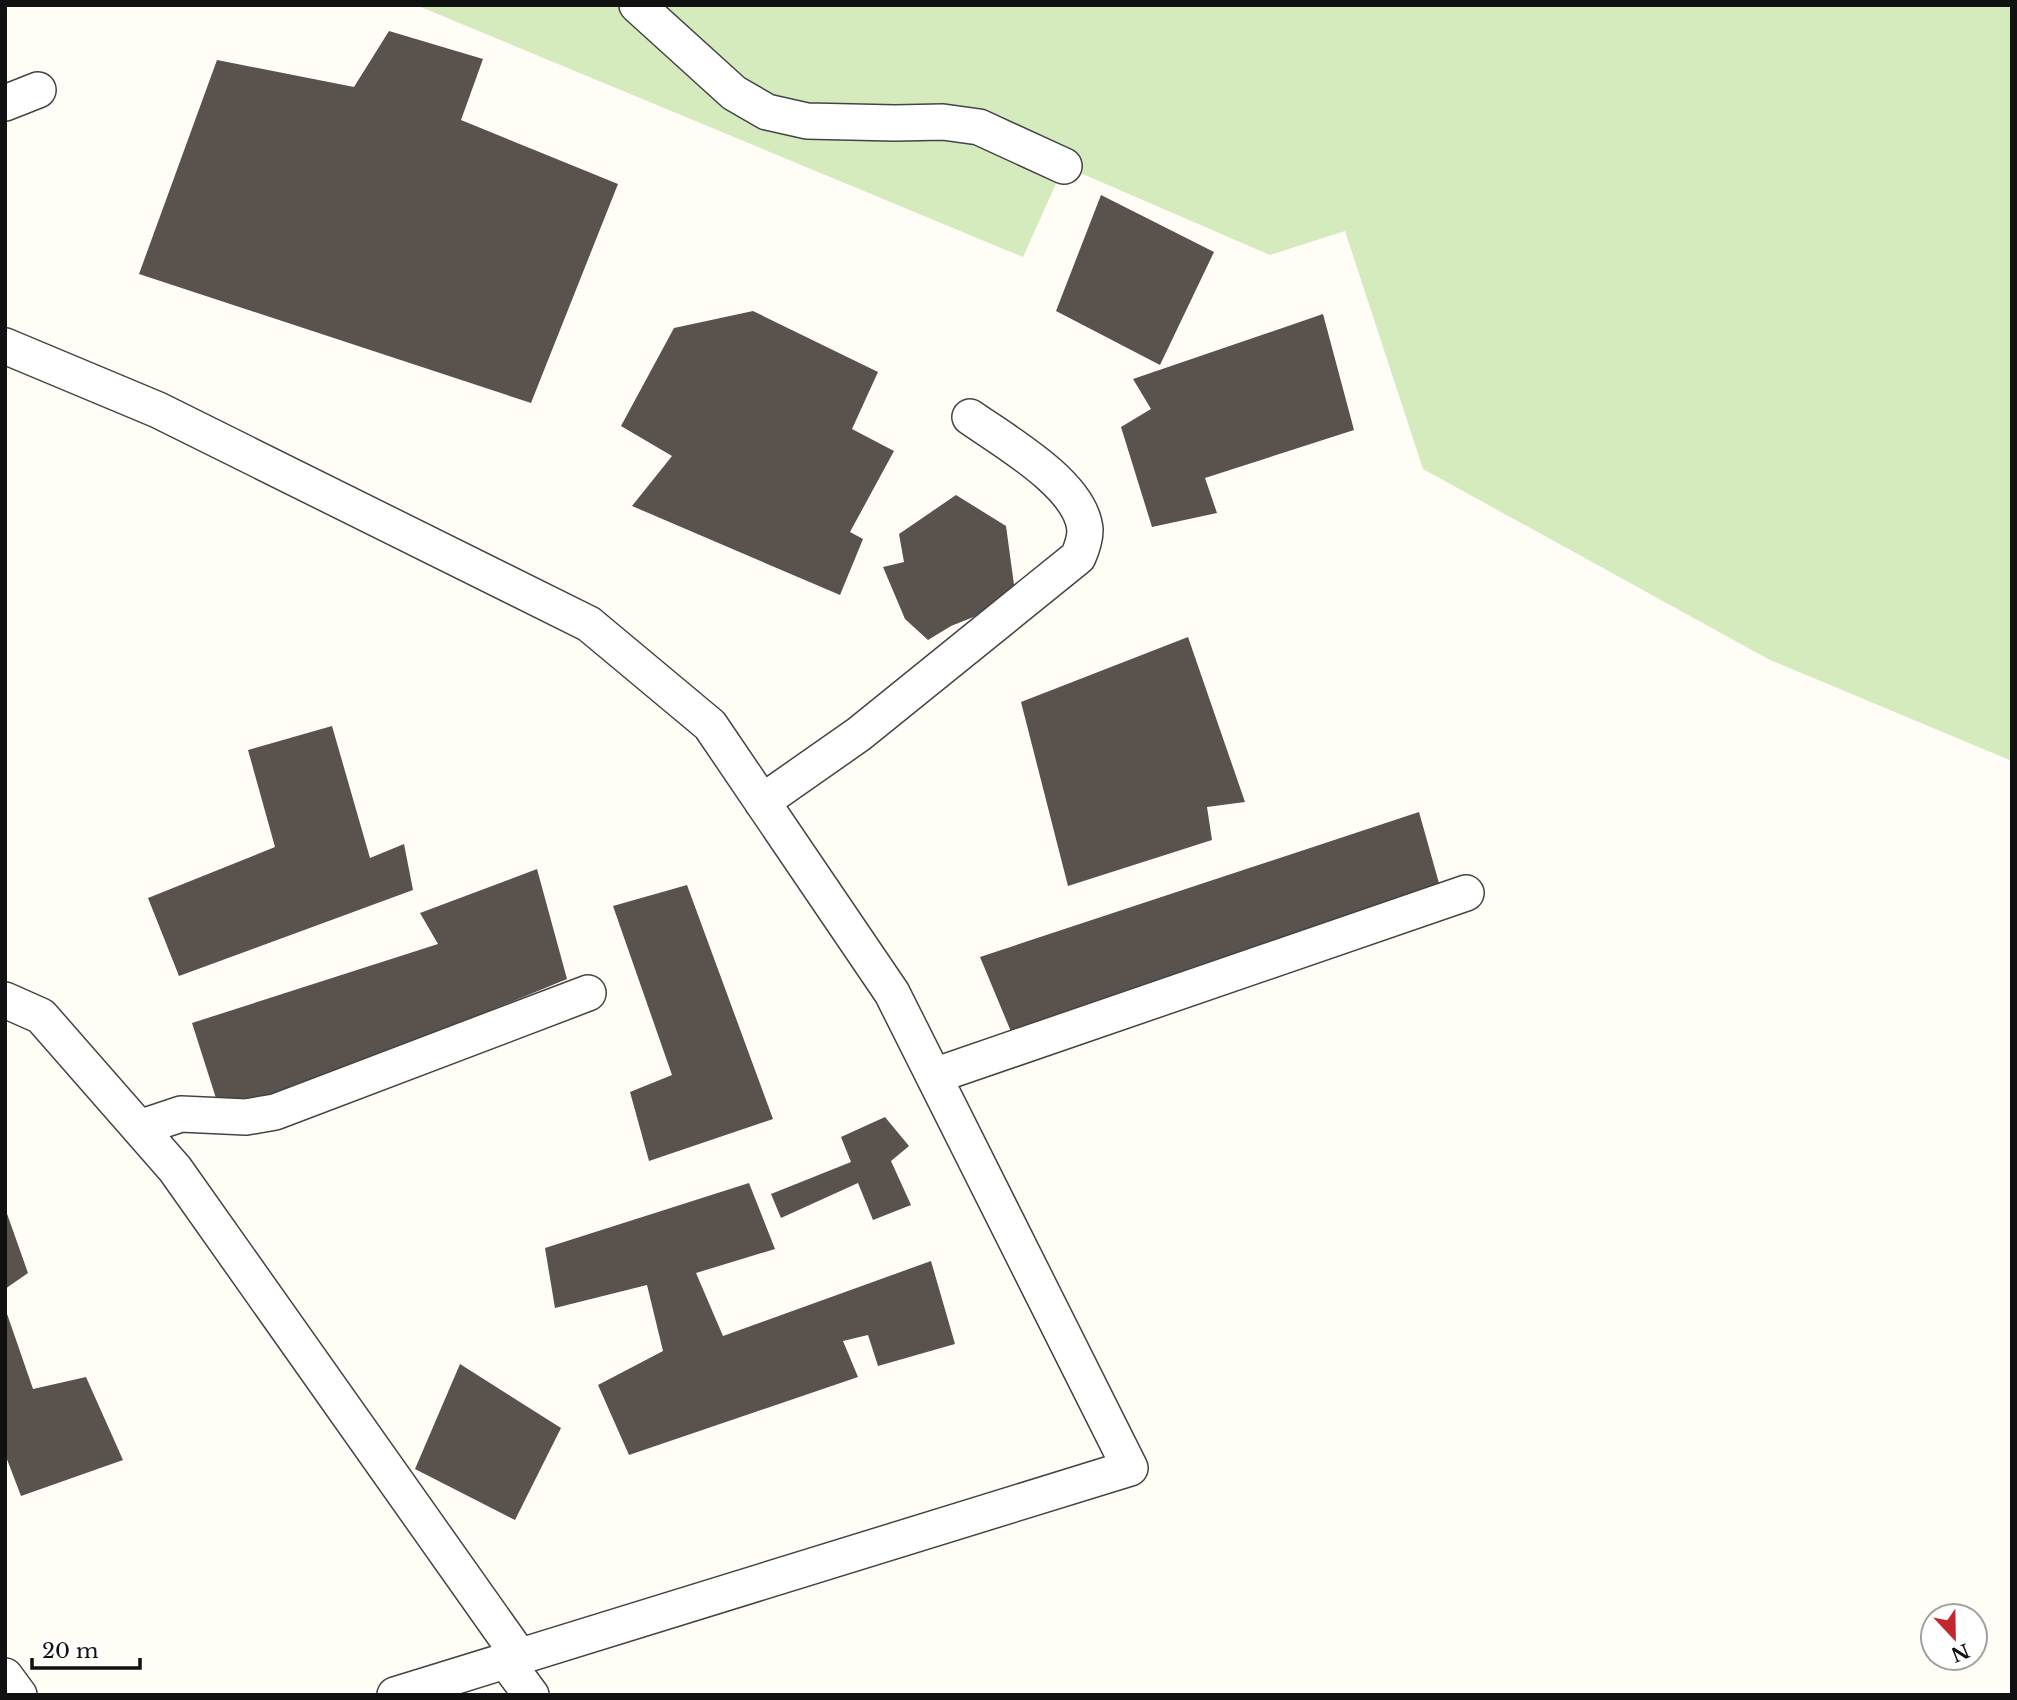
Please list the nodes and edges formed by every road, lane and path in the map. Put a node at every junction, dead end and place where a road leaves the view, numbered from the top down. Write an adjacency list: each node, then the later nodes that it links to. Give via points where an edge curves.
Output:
1 (637, 5): 4 (lane, via 734,93 767,112 807,121 943,122 979,127)
2 (38, 90): 3 (lane)
3 (5, 103)
4 (1064, 166)
5 (5, 346): 7 (lane, via 158,410 589,624 710,725)
6 (970, 417): 7 (lane, via 1066,492 1080,511 1085,530 1078,557 859,734)
7 (762, 802): 11 (lane, via 892,993)
8 (1466, 893): 11 (lane)
9 (588, 993): 12 (lane, via 275,1112 234,1117 181,1114)
10 (5, 1000): 12 (lane, via 41,1016)
11 (934, 1076): 13 (lane, via 1130,1468)
12 (139, 1128): 13 (lane, via 175,1169)
13 (513, 1659): 16 (lane); 17 (lane)
14 (5, 1676): 15 (lane)
15 (19, 1695)
16 (395, 1695)
17 (531, 1695)

